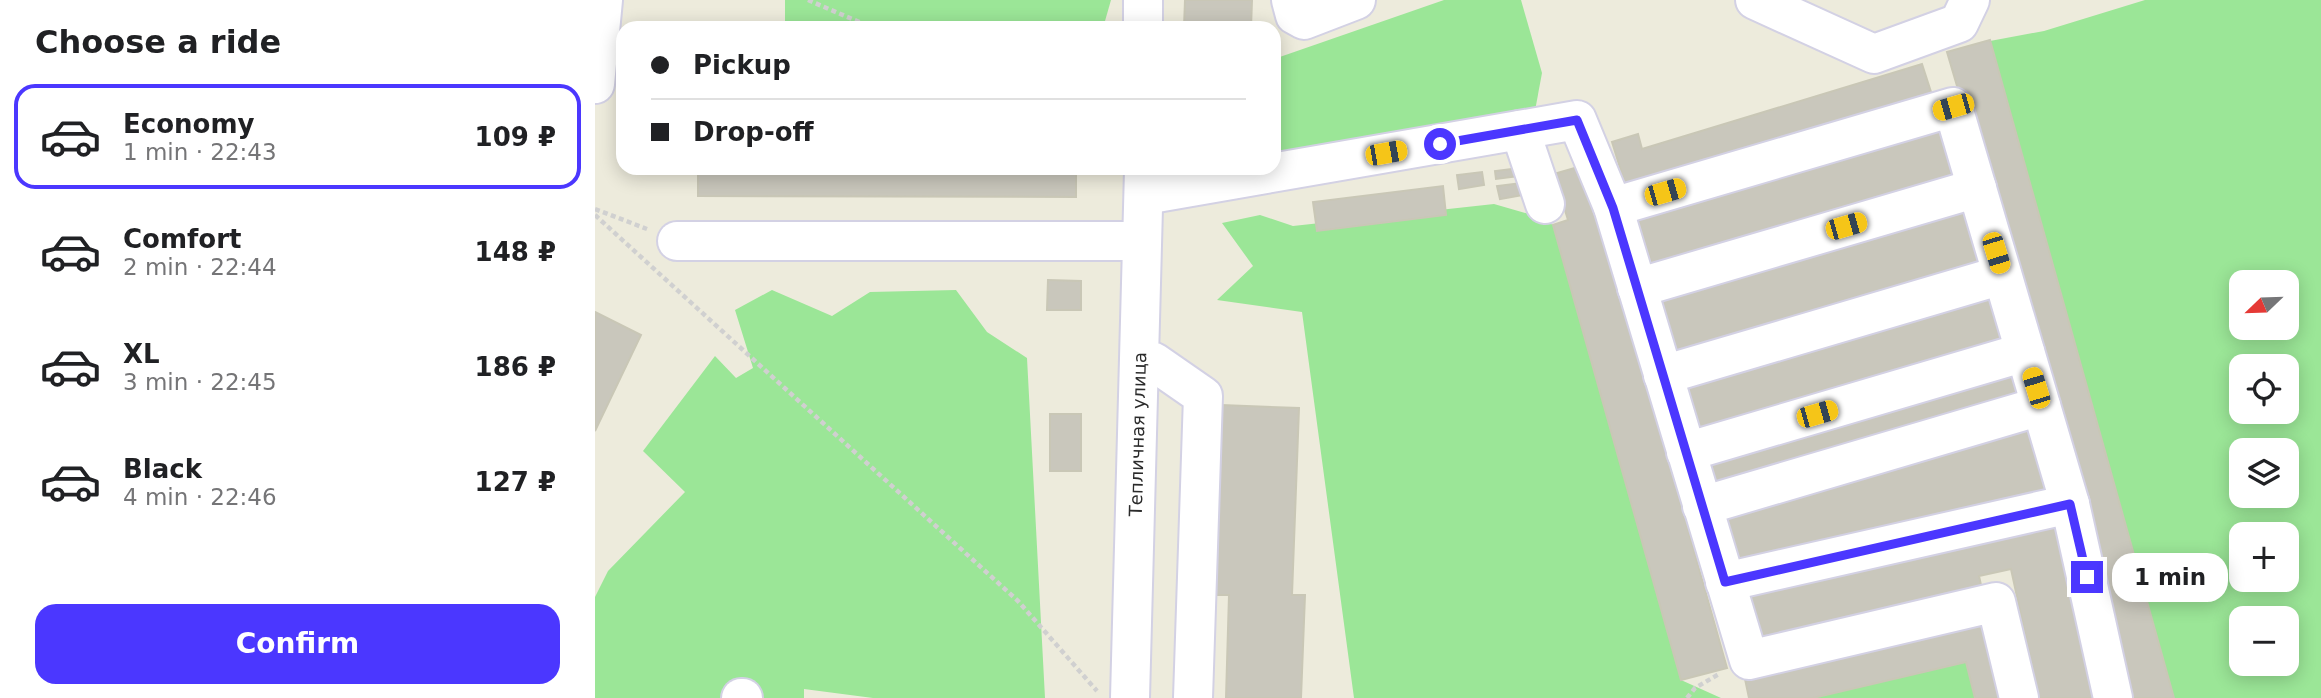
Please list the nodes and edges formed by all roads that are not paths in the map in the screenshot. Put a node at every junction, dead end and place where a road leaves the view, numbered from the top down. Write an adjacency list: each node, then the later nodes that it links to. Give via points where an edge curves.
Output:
1 (603, 0): 8 (street)
2 (1143, 0): 7 (street)
3 (1291, 0): 4 (street, via 1295,15 1304,20)
4 (1356, 0)
5 (1755, 0): 6 (street, via 1874,54 1959,23)
6 (1970, 0)
7 (1143, 21)
8 (595, 84)
9 (1520, 130): 10 (street); 14 (street); 15 (street, via 1577,120)
10 (1281, 162)
11 (1188, 175): 12 (street)
12 (1144, 181): 17 (street, Тепличная улица)
13 (1976, 187): 15 (street, via 1953,107); 18 (street); 19 (street)
14 (1545, 204)
15 (1613, 208): 19 (street)
16 (677, 241): 17 (street)
17 (1142, 241): 21 (street, Тепличная улица)
18 (2002, 275): 20 (street); 22 (street)
19 (1637, 288): 22 (street)
20 (2025, 352): 23 (street); 24 (street)
21 (1139, 367): 28 (street, Тепличная улица); 29 (street, via 1154,362 1203,396)
22 (1663, 375): 24 (street)
23 (2041, 406): 25 (street); 26 (street)
24 (1686, 452): 26 (street)
25 (2070, 504): 27 (street); 31 (street)
26 (1702, 506): 27 (street)
27 (1725, 582): 30 (street, via 1749,660 1996,602)
28 (1130, 698)
29 (1193, 698)
30 (2019, 698)
31 (2113, 698)

